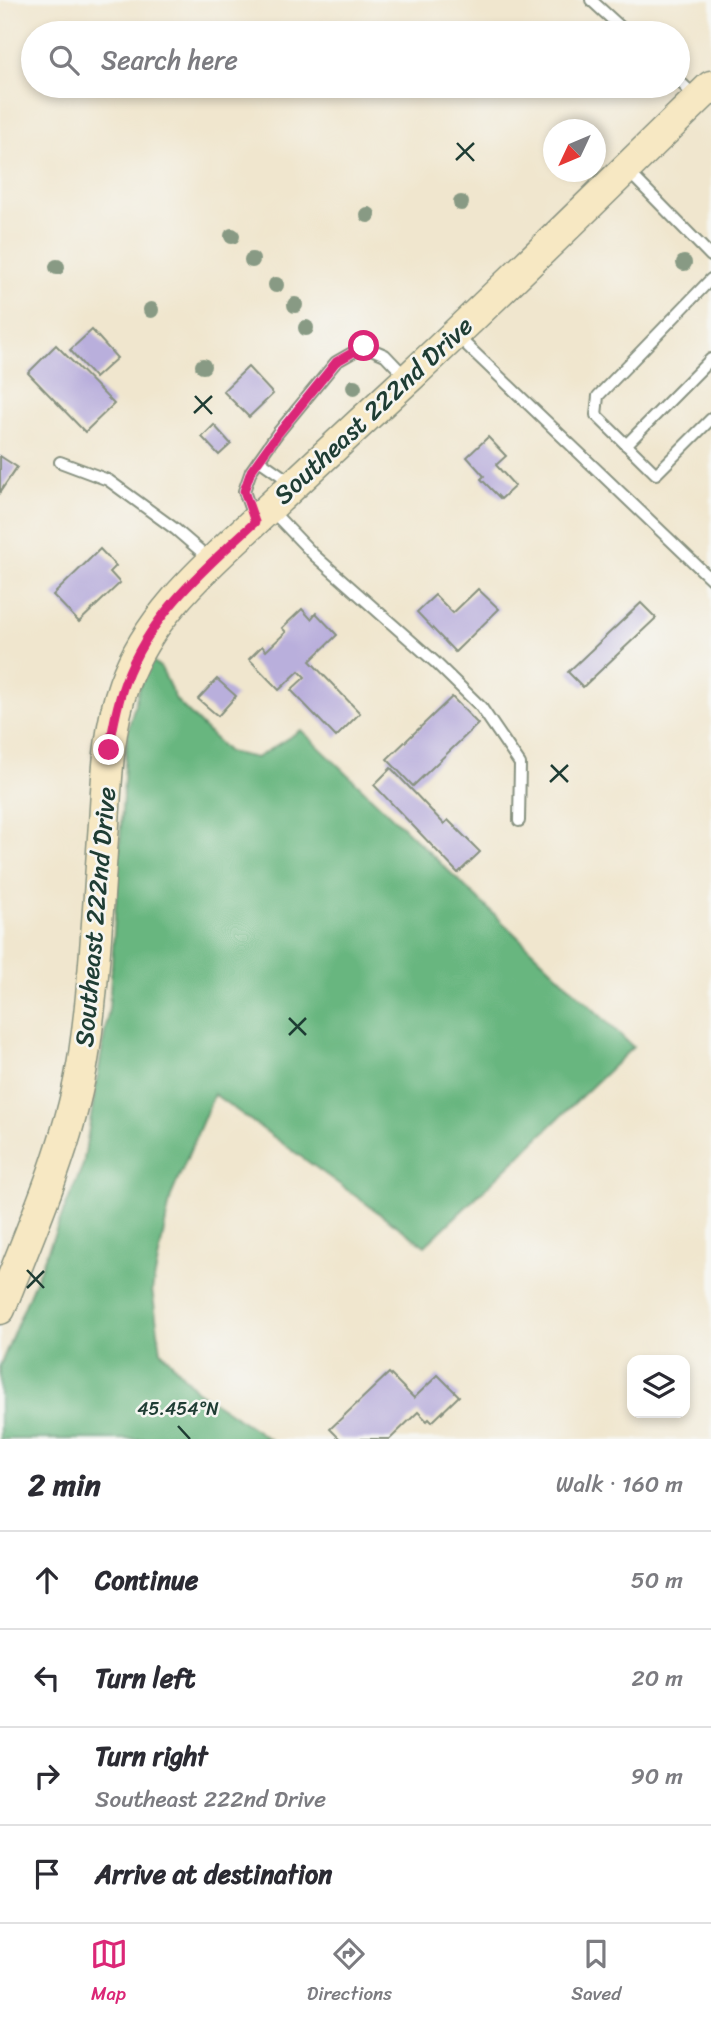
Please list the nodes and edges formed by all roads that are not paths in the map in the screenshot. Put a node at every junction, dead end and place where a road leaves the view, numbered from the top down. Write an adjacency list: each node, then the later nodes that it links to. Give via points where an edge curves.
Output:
1 (591, 0): 2 (lane)
2 (614, 21)
3 (687, 98): 4 (main road, Southeast 222nd Drive)
4 (626, 169): 5 (lane); 7 (main road, Southeast 222nd Drive)
5 (711, 256)
6 (711, 279): 11 (lane, via 598,396 596,415)
7 (455, 334): 9 (main road, Southeast 222nd Drive); 17 (lane)
8 (711, 359): 11 (lane)
9 (408, 379): 12 (lane, via 385,355 364,346 336,362); 14 (main road, Southeast 222nd Drive)
10 (711, 419): 11 (lane, via 656,474)
11 (626, 445)
12 (259, 460): 14 (lane); 15 (lane, via 244,491)
13 (60, 462): 16 (lane, via 108,480)
14 (294, 484): 15 (main road, Southeast 222nd Drive)
15 (262, 515): 16 (main road, Southeast 222nd Drive); 18 (lane, via 314,555 481,707 520,764)
16 (213, 562): 19 (main road, Southeast 222nd Drive, via 160,617 132,664 117,706 109,750 84,1058 59,1153)
17 (711, 579)
18 (519, 821)
19 (0, 1308)

